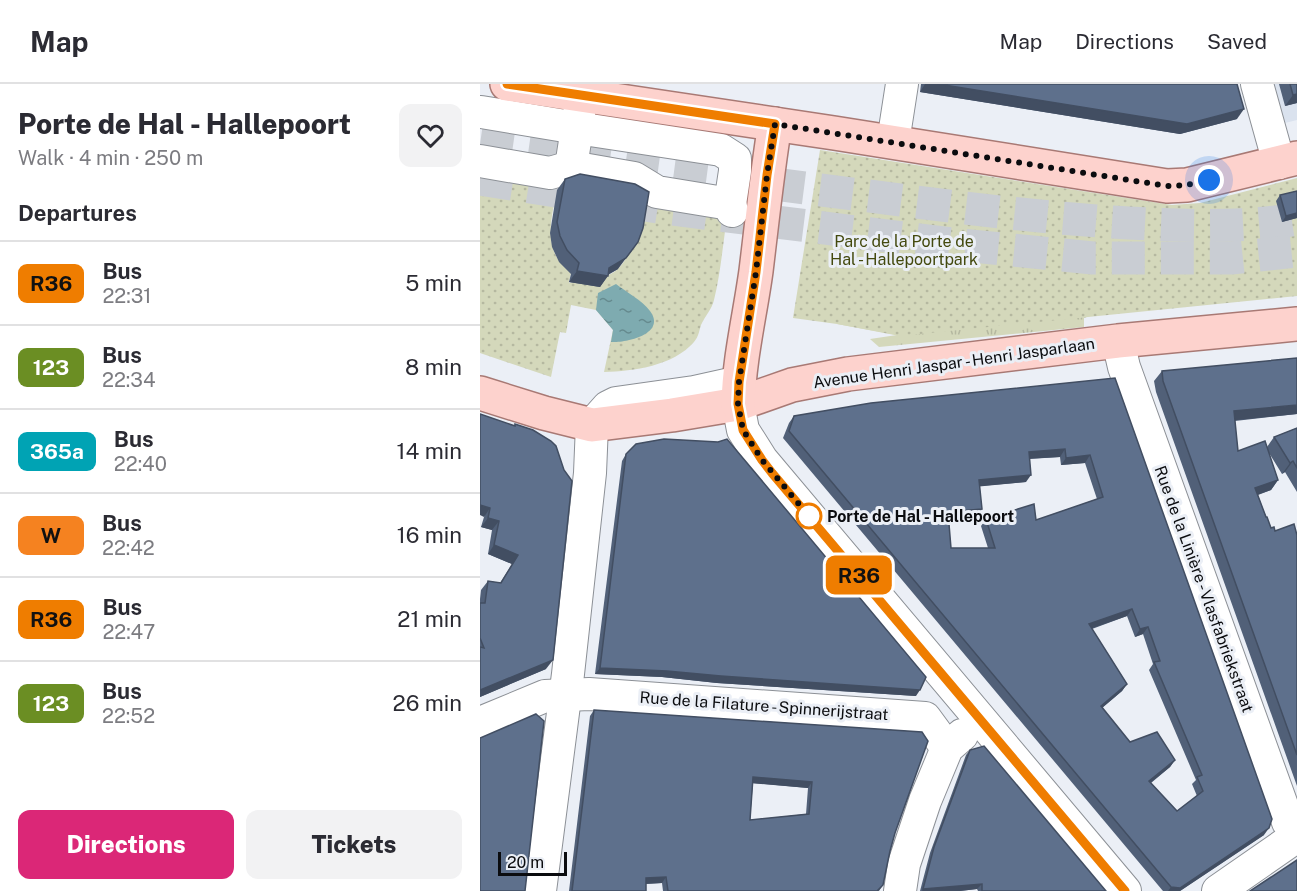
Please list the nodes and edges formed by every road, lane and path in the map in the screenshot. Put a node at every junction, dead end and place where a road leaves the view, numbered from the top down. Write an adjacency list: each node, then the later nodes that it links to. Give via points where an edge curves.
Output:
1 (507, 84): 4 (main road)
2 (902, 84): 9 (street)
3 (1257, 84): 11 (street)
4 (622, 102): 7 (main road); 8 (street)
5 (484, 113): 6 (street); 10 (street)
6 (578, 121): 8 (street); 12 (street)
7 (775, 124): 9 (main road); 17 (main road)
8 (657, 139): 13 (street); 13 (street, via 722,150 735,159 735,171 731,207)
9 (893, 142): 11 (main road, via 1167,186 1187,185)
10 (480, 159): 12 (street, via 550,173)
11 (1288, 160)
12 (571, 167): 13 (street, via 634,178)
13 (656, 196)
14 (1297, 324): 15 (main road, Avenue Henri Jaspar - Henri Jasparlaan)
15 (1118, 341): 17 (main road, Avenue Henri Jaspar - Henri Jasparlaan, via 848,374); 23 (street, Rue de la Linière - Vlasfabriekstraat, via 1124,367 1284,811)
16 (480, 393): 18 (main road)
17 (738, 393): 18 (main road, Avenue Henri Jaspar - Henri Jasparlaan, via 672,415); 20 (street, via 743,430 762,460)
18 (592, 425): 19 (street)
19 (566, 695): 21 (street, via 546,696); 22 (street, Rue de la Filature - Spinnerijstraat, via 925,718); 24 (street)
20 (980, 719): 22 (street); 26 (street)
21 (480, 723)
22 (947, 748): 25 (street, via 904,864)
23 (1297, 835): 27 (street)
24 (540, 891)
25 (900, 891)
26 (1125, 891)
27 (1218, 891)

